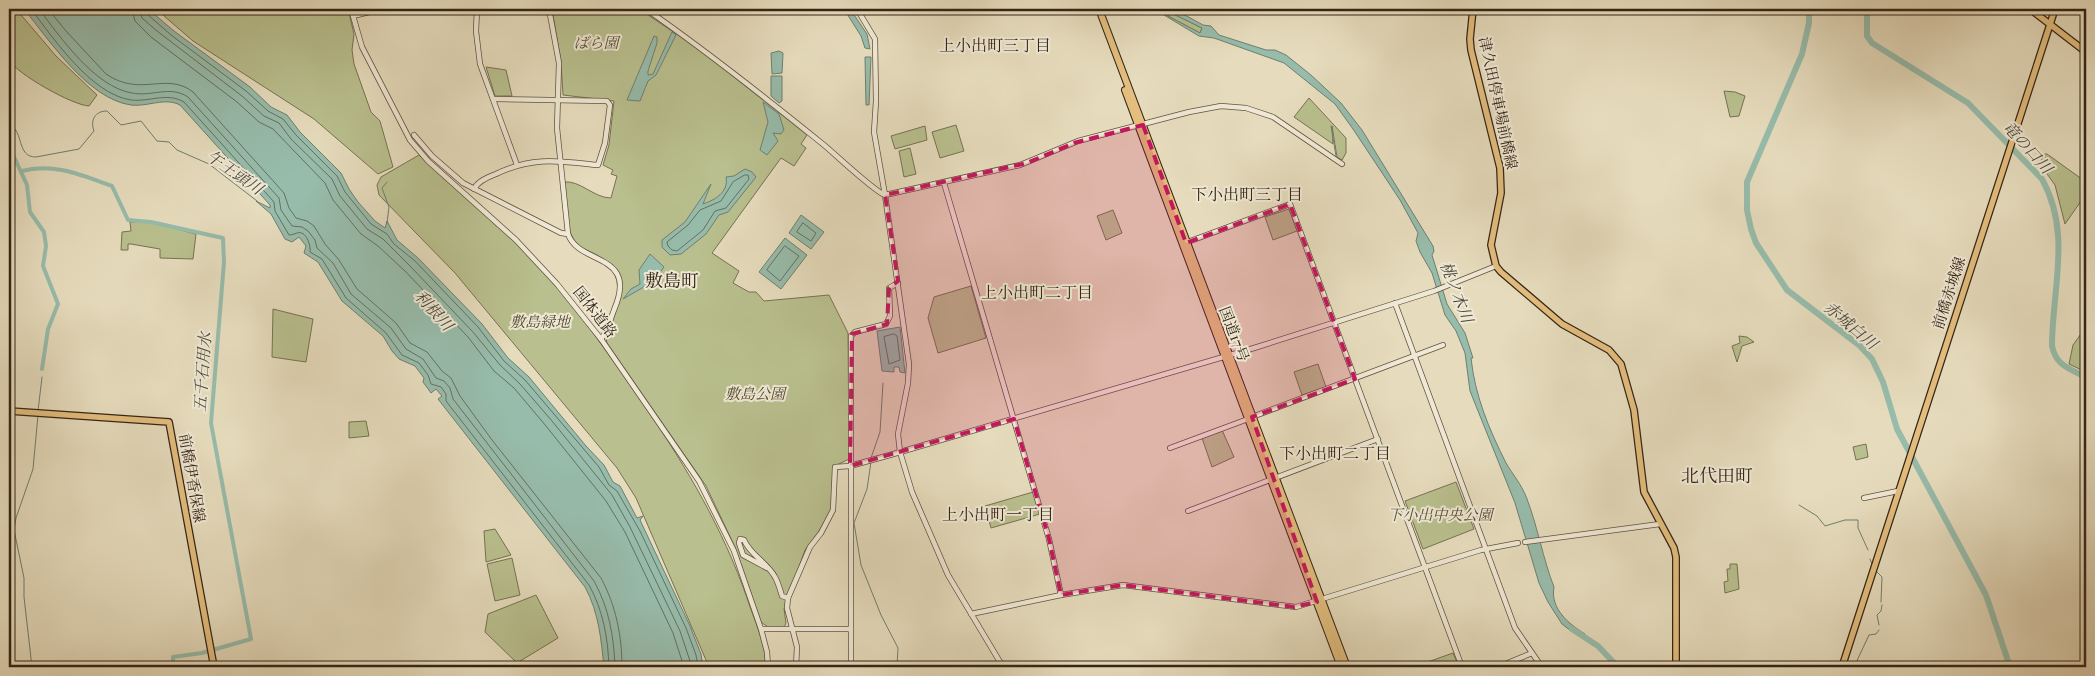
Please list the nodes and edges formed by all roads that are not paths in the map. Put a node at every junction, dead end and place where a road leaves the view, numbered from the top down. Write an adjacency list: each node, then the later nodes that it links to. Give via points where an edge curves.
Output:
1 (351, 9): 12 (street, 国体道路)
2 (381, 9): 12 (street)
3 (477, 9): 15 (street, via 482,61); 21 (street, via 480,64)
4 (549, 9): 16 (street, via 559,63)
5 (646, 9): 24 (street, via 760,93)
6 (857, 9): 24 (street, via 875,40 874,132)
7 (1094, 9): 17 (highway, 国道17号)
8 (1098, 9): 17 (highway, 国道17号)
9 (1473, 9): 27 (main road, 津久田停車場前橋線, via 1471,50 1500,176 1501,193 1491,245)
10 (2030, 9): 13 (main road)
11 (2055, 9): 13 (main road, 前橋赤城線)
12 (353, 16): 31 (street, 国体道路, via 362,47 410,140 441,173 522,246)
13 (2050, 23): 14 (main road); 44 (main road, 前橋赤城線)
14 (2086, 52)
15 (495, 99): 16 (street); 21 (street)
16 (559, 99): 19 (street); 19 (street, via 607,101 610,105 599,164)
17 (1140, 126): 20 (street, via 1209,108 1246,108 1277,120); 22 (street, via 1074,143 1027,163); 26 (highway, 国道17号)
18 (414, 135): 23 (street, via 432,156)
19 (560, 160): 21 (street); 25 (street)
20 (1342, 164)
21 (517, 165): 23 (street, via 488,178)
22 (944, 183): 24 (street); 38 (street)
23 (474, 189): 25 (street)
24 (886, 195): 28 (street)
25 (568, 234): 31 (street, via 574,245 604,261 617,275 619,297)
26 (1184, 244): 30 (street, via 1290,204); 33 (highway, 国道17号)
27 (1496, 266): 29 (street); 47 (main road, via 1562,324 1616,356 1630,392 1644,492)
28 (898, 283): 41 (street, via 909,364 899,426); 42 (street, via 889,288 890,316 886,324 851,336)
29 (1395, 303): 30 (street); 34 (street)
30 (1334, 322): 33 (street); 35 (street)
31 (602, 339): 57 (street, 国体道路, via 699,481 734,551)
32 (1442, 345): 34 (street)
33 (1227, 356): 37 (highway, 国道17号); 38 (street)
34 (1415, 356): 35 (street); 50 (street)
35 (1355, 379): 37 (street); 39 (street)
36 (9, 411): 61 (main road, 前橋伊香保線, via 169,422)
37 (1250, 418): 40 (street); 43 (highway, 国道17号)
38 (1014, 419): 41 (street); 53 (street, via 1049,538)
39 (1378, 439): 43 (street); 52 (street)
40 (1170, 448)
41 (900, 452): 42 (street); 56 (street, via 912,492 945,570)
42 (850, 466): 54 (street, via 835,467 833,510 825,528 810,547); 59 (street)
43 (1273, 479): 46 (street); 55 (highway, 国道17号)
44 (1898, 491): 45 (street); 72 (main road)
45 (1864, 498)
46 (1188, 511)
47 (1660, 524): 48 (street); 71 (main road, via 1676,557)
48 (1525, 542)
49 (1518, 543): 50 (street)
50 (1486, 549): 52 (street); 60 (street, via 1514,628)
51 (767, 568): 51 (street, via 743,555 740,539 744,540); 54 (street, via 775,576 782,596)
52 (1425, 568): 55 (street); 68 (street)
53 (1061, 595): 55 (street, via 1123,586 1294,607); 56 (street)
54 (788, 598): 58 (street)
55 (1319, 601): 66 (highway, 国道17号); 67 (highway, 国道17号)
56 (971, 614): 65 (street)
57 (761, 629): 58 (street); 62 (street, 国体道路)
58 (791, 629): 59 (street); 63 (street, via 797,647)
59 (851, 629): 64 (street)
60 (1532, 653): 69 (street); 70 (street)
61 (214, 667)
62 (768, 667)
63 (796, 667)
64 (851, 667)
65 (1003, 667)
66 (1341, 667)
67 (1346, 667)
68 (1462, 667)
69 (1498, 667)
70 (1540, 667)
71 (1676, 667)
72 (1842, 667)

